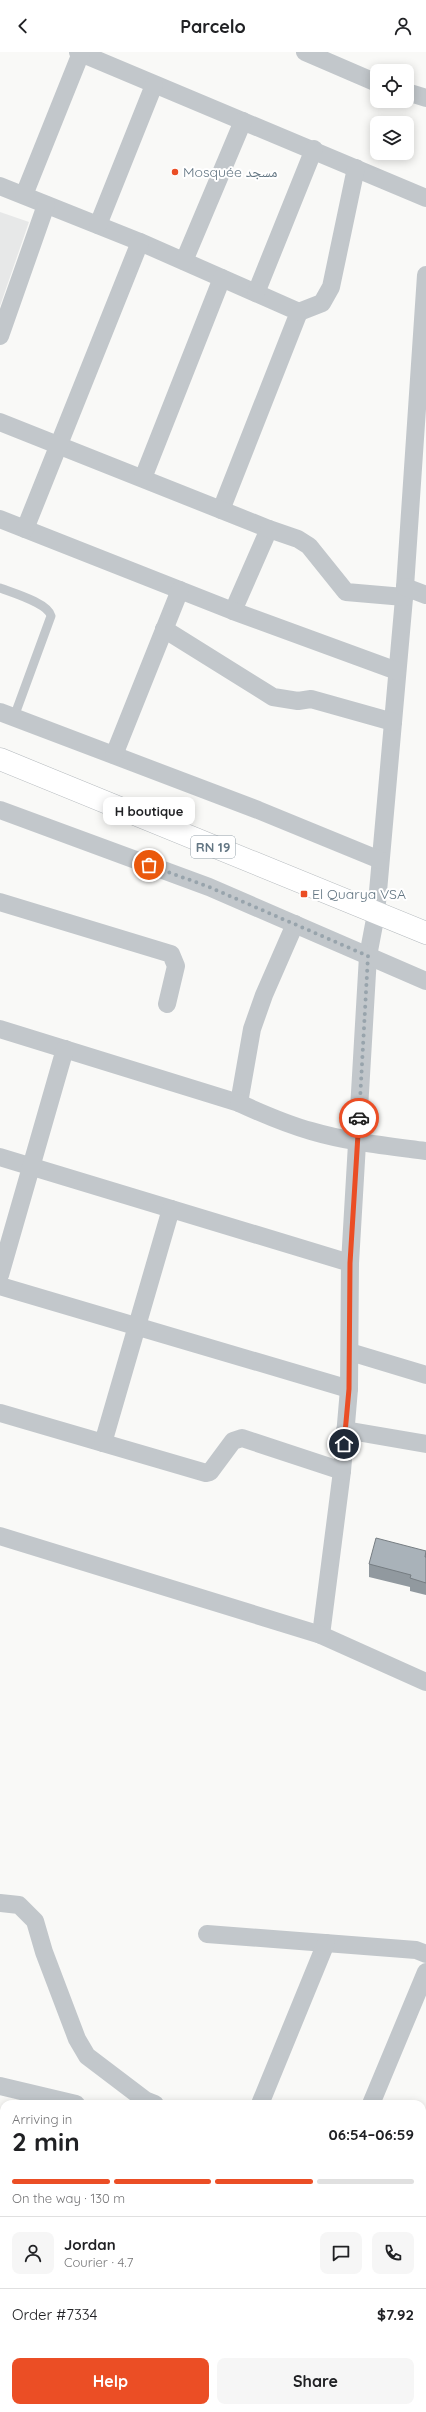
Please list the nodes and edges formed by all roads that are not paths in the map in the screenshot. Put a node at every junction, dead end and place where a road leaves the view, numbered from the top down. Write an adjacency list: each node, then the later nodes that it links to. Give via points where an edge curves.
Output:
1 (305, 52): 3 (street)
2 (79, 53): 4 (street); 11 (street)
3 (370, 79)
4 (154, 85): 7 (street); 14 (street)
5 (414, 94): 6 (street)
6 (426, 98)
7 (243, 121): 8 (street); 16 (street)
8 (314, 149): 9 (street); 19 (street)
9 (356, 168): 12 (street); 20 (street, via 331,287 322,303)
10 (0, 186): 11 (street)
11 (24, 195): 13 (street)
12 (426, 198)
13 (46, 205): 14 (street); 21 (street)
14 (98, 225): 15 (street)
15 (140, 242): 16 (street); 24 (street)
16 (184, 260): 18 (street)
17 (426, 275): 22 (street)
18 (222, 278): 19 (street); 25 (street)
19 (256, 293): 20 (street)
20 (300, 312): 27 (street)
21 (0, 336)
22 (421, 407): 26 (street)
23 (0, 422): 24 (street)
24 (59, 445): 25 (street); 29 (street)
25 (143, 478): 27 (street)
26 (419, 486): 33 (street)
27 (221, 510): 30 (street)
28 (0, 519): 29 (street)
29 (25, 529): 32 (street)
30 (269, 529): 33 (street, via 298,539 309,546 346,592); 35 (street)
31 (0, 588): 38 (lane, via 44,606 50,616)
32 (180, 590): 35 (street); 36 (street)
33 (405, 592): 34 (street); 37 (street)
34 (426, 595)
35 (233, 611): 37 (street)
36 (164, 629): 39 (street, via 273,697 298,701 311,700); 40 (street)
37 (397, 671): 39 (street)
38 (7, 714): 40 (street)
39 (393, 722): 43 (street)
40 (114, 755): 43 (street)
41 (0, 759): 45 (highway, RN 19)
42 (0, 810): 46 (street, via 209,887)
43 (380, 860): 45 (street)
44 (0, 902): 50 (street, via 171,954 176,966)
45 (376, 914): 47 (highway, RN 19); 48 (street)
46 (296, 924): 48 (street); 53 (street, via 264,995 252,1030)
47 (426, 933)
48 (368, 956): 49 (street); 54 (street)
49 (426, 981)
50 (167, 1004)
51 (0, 1029): 52 (street)
52 (65, 1049): 53 (street); 57 (street)
53 (239, 1103): 54 (street, via 311,1131)
54 (357, 1141): 55 (street); 59 (street)
55 (426, 1151)
56 (0, 1157): 57 (street)
57 (32, 1167): 58 (street); 60 (street)
58 (171, 1208): 59 (street); 62 (street)
59 (350, 1263): 63 (street)
60 (0, 1275)
61 (0, 1286): 62 (street)
62 (136, 1326): 65 (street); 68 (street)
63 (350, 1352): 64 (street); 65 (street)
64 (426, 1375)
65 (349, 1389): 67 (street)
66 (0, 1413): 68 (street)
67 (345, 1430): 69 (street); 70 (street)
68 (103, 1443): 70 (street, via 206,1473 210,1472 233,1441 242,1438)
69 (426, 1444)
70 (342, 1471): 72 (street)
71 (0, 1536): 72 (street)
72 (321, 1636): 73 (street)
73 (426, 1682)
74 (0, 1903): 81 (street, via 19,1905 35,1920 44,1952 77,2039 87,2056)
75 (207, 1934): 76 (street)
76 (326, 1943): 77 (street, via 416,1950); 82 (street)
77 (426, 1954)
78 (426, 1972): 83 (street)
79 (0, 2086): 80 (street)
80 (59, 2100)
81 (140, 2100)
82 (262, 2100)
83 (372, 2100)

